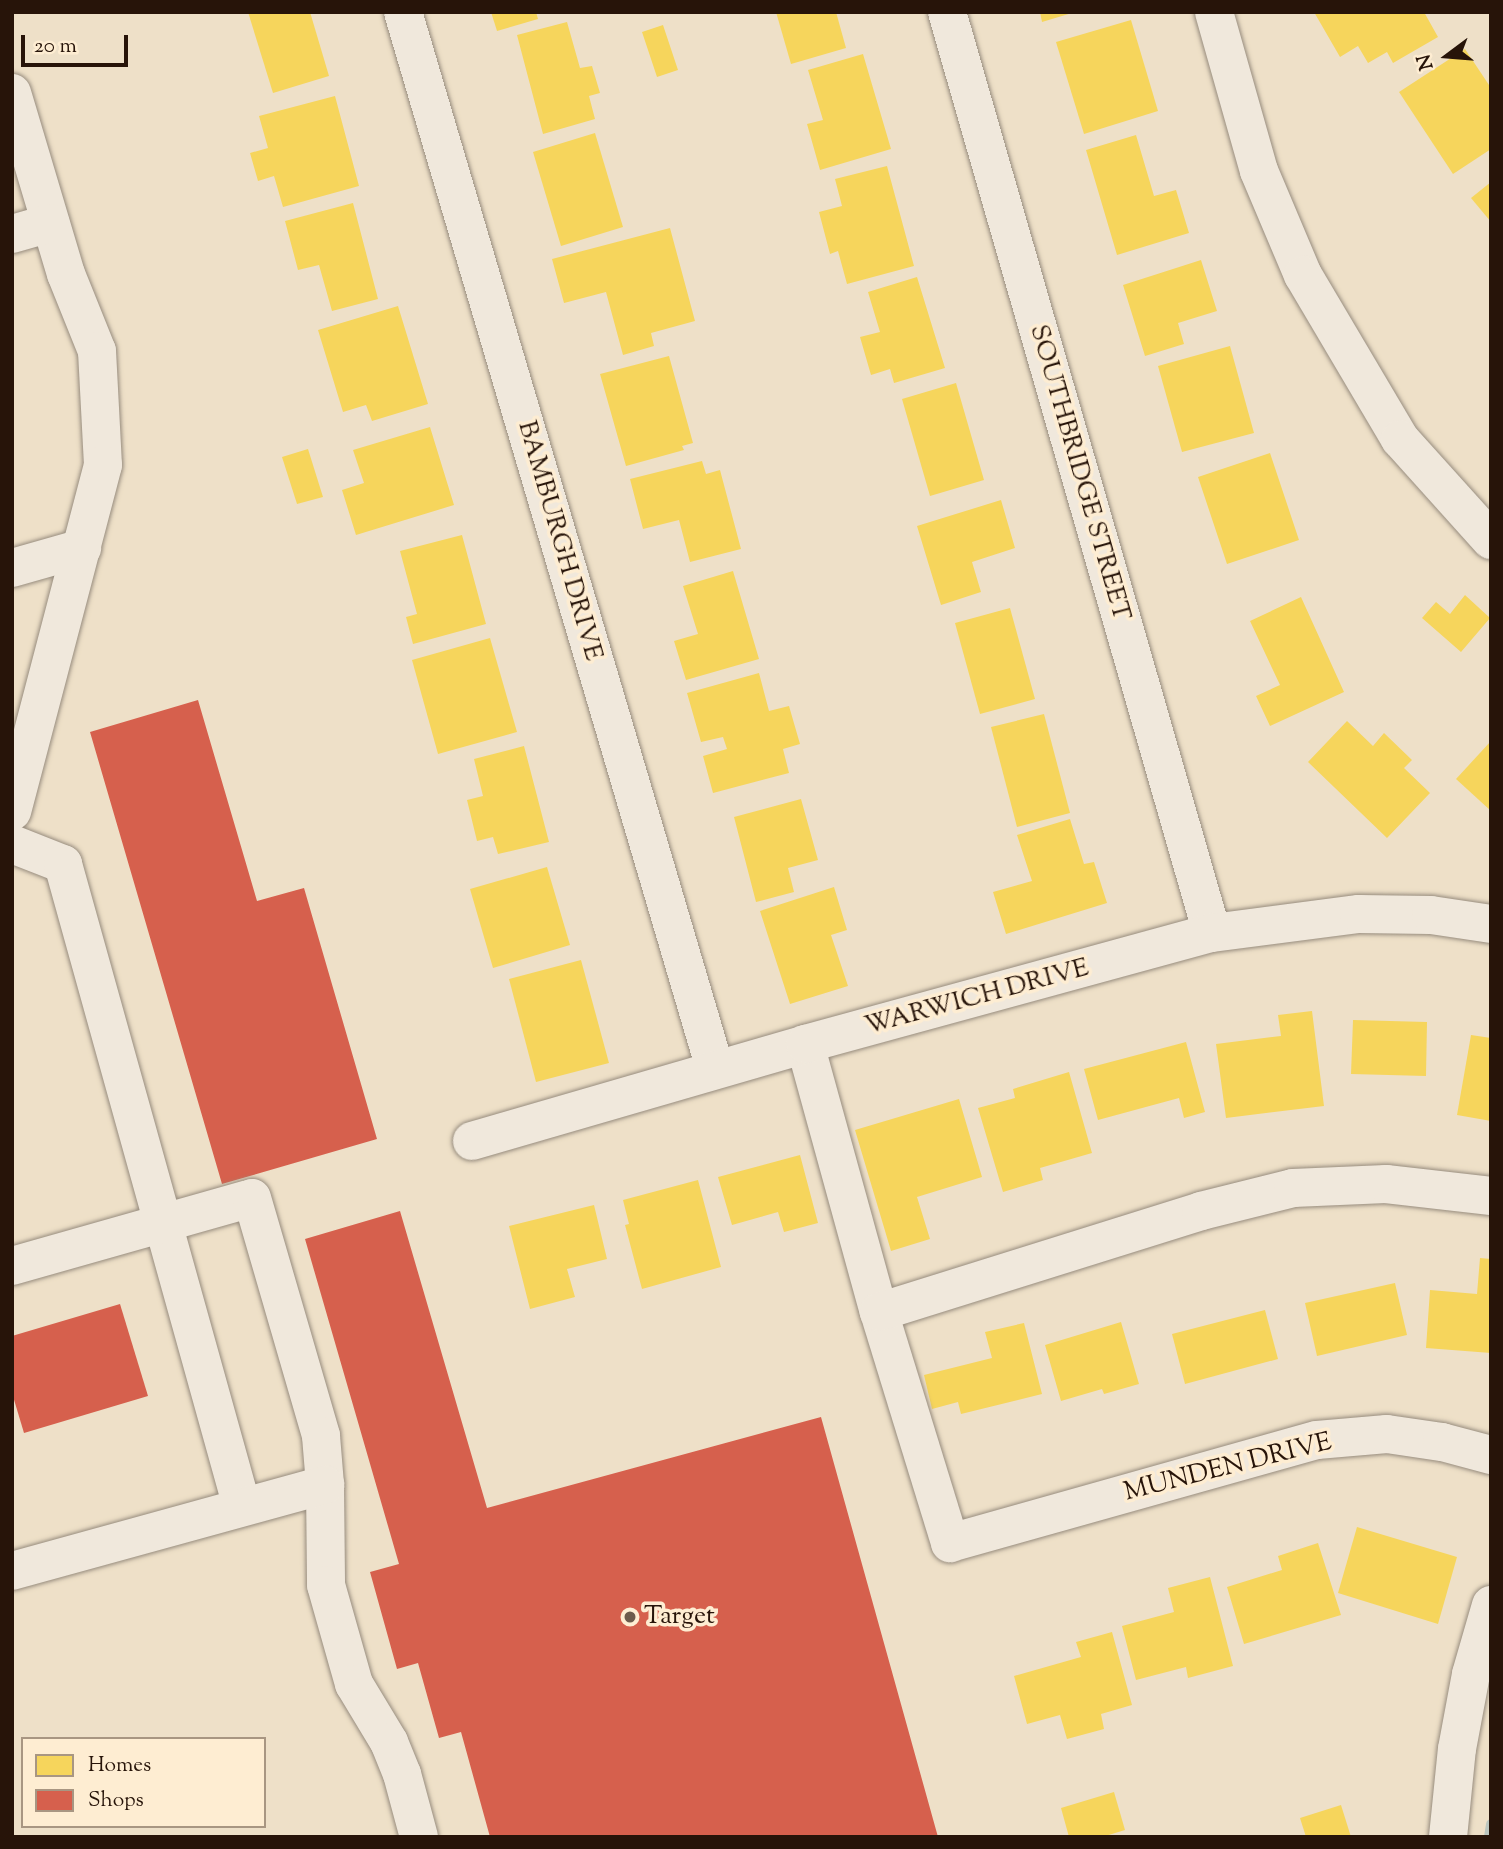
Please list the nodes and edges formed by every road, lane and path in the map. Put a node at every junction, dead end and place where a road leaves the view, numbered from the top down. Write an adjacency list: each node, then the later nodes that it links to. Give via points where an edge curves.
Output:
1 (403, 12): 15 (street, BAMBURGH DRIVE)
2 (947, 12): 13 (street, SOUTHBRIDGE STREET)
3 (1214, 12): 7 (street, via 1259,171 1303,275 1400,439)
4 (12, 93): 5 (street)
5 (50, 223): 6 (street); 8 (street, via 97,351 103,466)
6 (12, 234)
7 (1491, 540)
8 (82, 548): 9 (street); 10 (street)
9 (12, 568)
10 (12, 811)
11 (12, 844): 18 (street, via 63,864)
12 (1491, 924): 13 (street, WARWICH DRIVE, via 1431,915 1359,914)
13 (1212, 933): 14 (street, WARWICH DRIVE)
14 (806, 1044): 15 (street, WARWICH DRIVE); 20 (street)
15 (715, 1069): 16 (street, WARWICH DRIVE)
16 (472, 1141)
17 (1491, 1196): 20 (street, via 1386,1184 1293,1188 1201,1211)
18 (163, 1223): 19 (street); 22 (street, via 252,1199 321,1436); 23 (street)
19 (12, 1266)
20 (879, 1312): 21 (street, MUNDEN DRIVE, via 950,1544 1317,1440 1387,1434)
21 (1491, 1455)
22 (325, 1485): 23 (street); 26 (street, via 326,1585 354,1684 389,1741)
23 (242, 1507): 24 (street)
24 (12, 1571)
25 (1491, 1605): 27 (street, via 1459,1736)
26 (419, 1837)
27 (1448, 1837)

